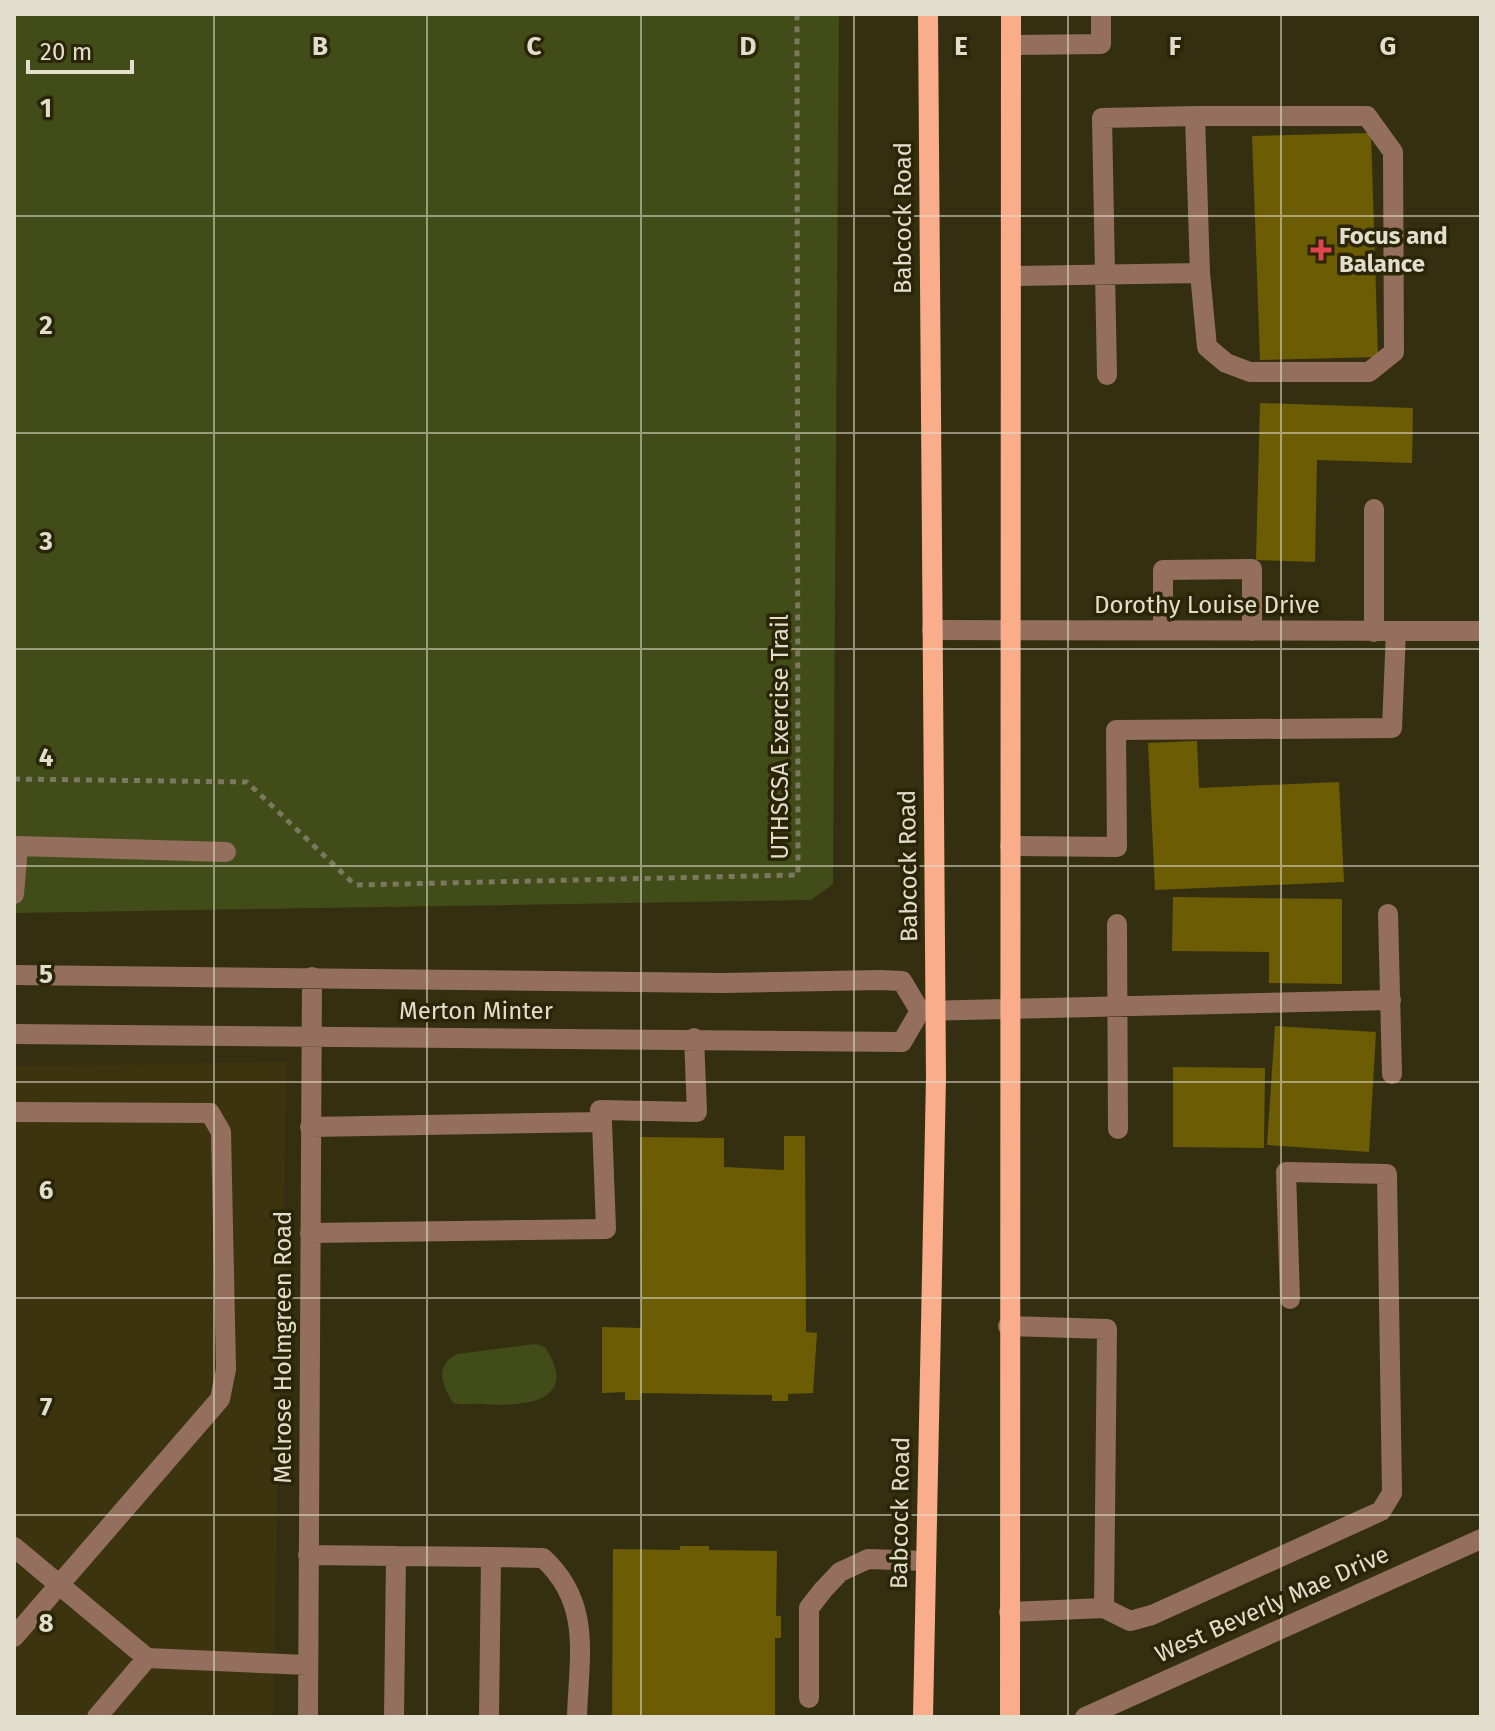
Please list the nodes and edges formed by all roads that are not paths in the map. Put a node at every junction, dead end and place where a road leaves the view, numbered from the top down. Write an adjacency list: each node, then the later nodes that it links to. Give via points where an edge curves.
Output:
1 (928, 14): 12 (main road, Babcock Road)
2 (1011, 14): 4 (main road)
3 (1101, 14): 4 (street, via 1101,44)
4 (1011, 45): 8 (main road)
5 (1195, 116): 6 (street); 6 (street, via 1367,116 1393,152 1394,352 1369,372 1250,372 1226,363 1207,347); 7 (street, via 1102,118)
6 (1200, 273): 7 (street)
7 (1103, 275): 8 (street); 9 (street)
8 (1011, 276): 11 (main road)
9 (1107, 375)
10 (1374, 509): 17 (street)
11 (1013, 629): 12 (street, Dorothy Louise Drive); 13 (street, Dorothy Louise Drive); 18 (main road)
12 (932, 630): 28 (main road, Babcock Road)
13 (1163, 630): 14 (street, Dorothy Louise Drive); 14 (street, via 1163,570 1252,569)
14 (1252, 631): 17 (street, Dorothy Louise Drive)
15 (1396, 631): 16 (street, Dorothy Louise Drive); 17 (street, Dorothy Louise Drive); 18 (street, via 1392,728 1116,730 1117,847)
16 (1481, 631)
17 (1374, 632)
18 (1010, 846): 27 (main road)
19 (226, 852): 20 (street, via 18,846)
20 (14, 894)
21 (1388, 914): 25 (street)
22 (1117, 924): 26 (street)
23 (14, 975): 24 (street, Merton Minter)
24 (312, 977): 28 (street, Merton Minter, via 902,981); 30 (street, Melrose Holmgreen Road)
25 (1391, 1000): 26 (street); 32 (street)
26 (1119, 1006): 27 (street); 36 (street)
27 (1009, 1009): 28 (street); 39 (main road)
28 (928, 1011): 31 (street, Merton Minter, via 902,1042); 45 (main road, Babcock Road)
29 (14, 1034): 30 (street, Merton Minter)
30 (310, 1036): 31 (street, Merton Minter); 35 (street, Melrose Holmgreen Road)
31 (694, 1038): 34 (street, via 697,1112 600,1110)
32 (1392, 1074)
33 (14, 1112): 46 (street, via 210,1113 221,1132 226,1369 220,1399)
34 (602, 1122): 35 (street); 37 (street, via 606,1229)
35 (310, 1127): 37 (street, Melrose Holmgreen Road)
36 (1118, 1129)
37 (310, 1233): 42 (street, Melrose Holmgreen Road)
38 (1290, 1299): 47 (street, via 1286,1172 1387,1174 1392,1493 1387,1502 1381,1511 1152,1615 1130,1621)
39 (1008, 1326): 47 (street, via 1107,1329); 48 (main road)
40 (1481, 1539): 60 (street, West Beverly Mae Drive)
41 (14, 1547): 46 (street)
42 (308, 1555): 43 (street); 51 (street, Melrose Holmgreen Road)
43 (396, 1556): 44 (street); 56 (street)
44 (491, 1557): 54 (street, via 543,1558 573,1594 580,1626); 57 (street)
45 (925, 1561): 52 (street, via 868,1559 840,1572 823,1590 809,1608); 58 (main road, Babcock Road)
46 (58, 1585): 49 (street); 50 (street)
47 (1104, 1608): 48 (street)
48 (1009, 1612): 59 (main road)
49 (14, 1637)
50 (147, 1658): 51 (street); 53 (street)
51 (308, 1665): 55 (street, Melrose Holmgreen Road)
52 (809, 1698)
53 (101, 1716)
54 (577, 1716)
55 (308, 1717)
56 (394, 1717)
57 (489, 1717)
58 (923, 1717)
59 (1010, 1717)
60 (1085, 1717)

